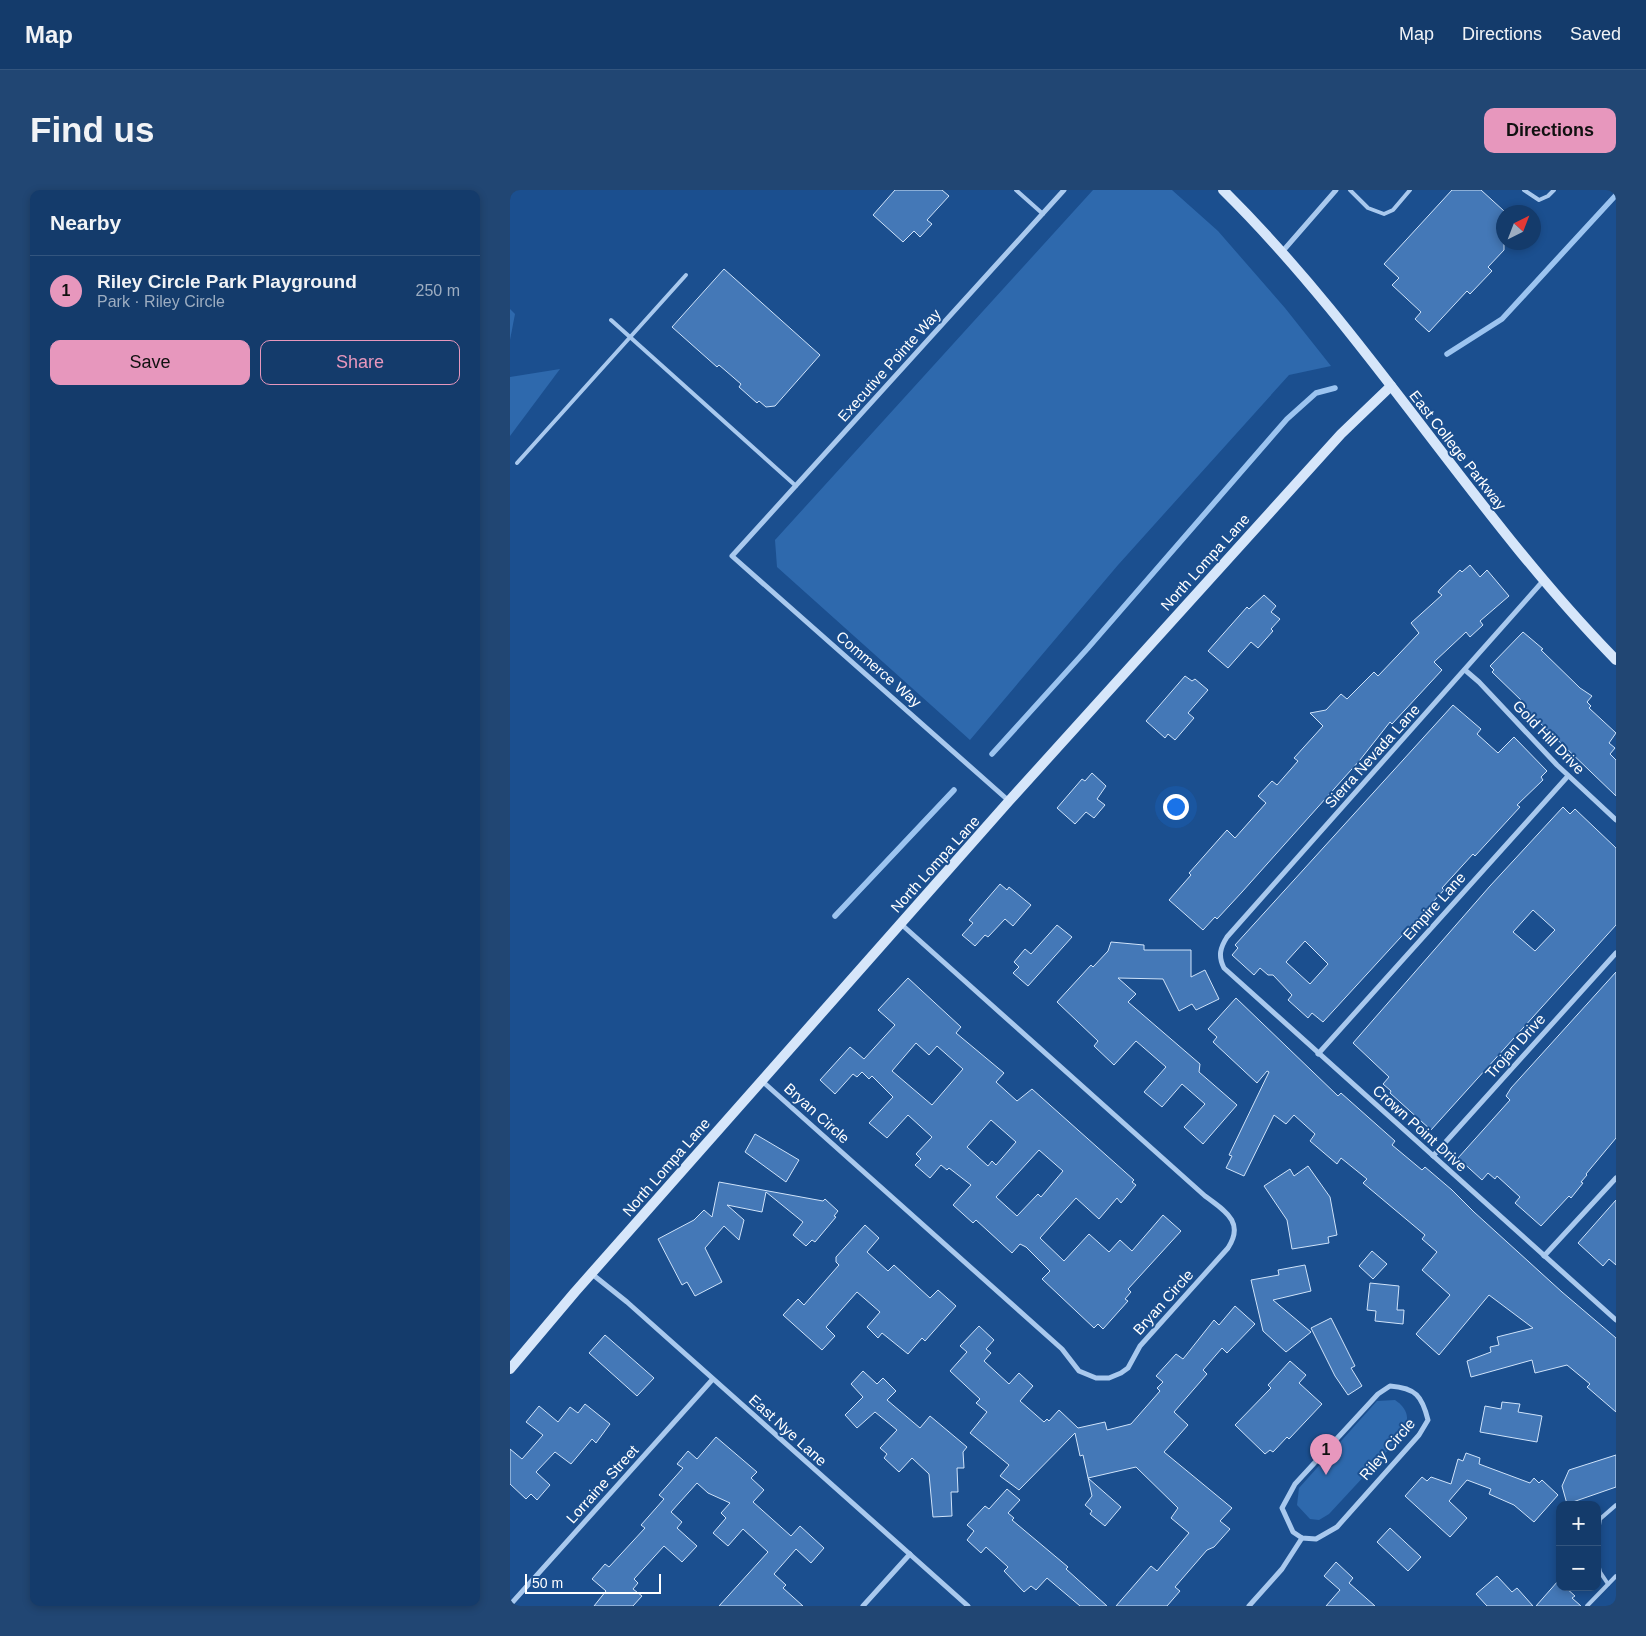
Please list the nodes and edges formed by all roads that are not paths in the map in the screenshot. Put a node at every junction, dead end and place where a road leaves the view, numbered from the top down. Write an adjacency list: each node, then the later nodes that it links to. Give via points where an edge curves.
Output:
1 (1016, 190): 9 (lane)
2 (1064, 190): 9 (street, Executive Pointe Way)
3 (1223, 190): 10 (street, East College Parkway)
4 (1336, 190): 10 (street)
5 (1350, 190): 6 (lane, via 1368,208 1384,214 1393,210)
6 (1410, 190)
7 (1524, 190): 8 (lane, via 1539,200)
8 (1554, 190)
9 (1043, 214): 16 (street, Executive Pointe Way)
10 (1282, 252): 14 (street, East College Parkway)
11 (686, 275): 13 (lane)
12 (611, 320): 13 (lane)
13 (630, 337): 15 (lane); 16 (lane)
14 (1391, 386): 18 (street, East College Parkway); 22 (street, North Lompa Lane, via 1341,434)
15 (517, 463)
16 (796, 486): 17 (street, Executive Pointe Way)
17 (732, 556): 22 (street, Commerce Way)
18 (1543, 581): 19 (street, East College Parkway); 20 (street, Sierra Nevada Lane)
19 (1616, 660)
20 (1465, 670): 21 (street, Gold Hill Drive); 25 (street, Sierra Nevada Lane)
21 (1568, 776): 23 (street, Gold Hill Drive); 27 (street, Empire Lane)
22 (1009, 801): 24 (street, North Lompa Lane)
23 (1616, 820)
24 (901, 924): 28 (street, North Lompa Lane); 28 (street, Bryan Circle, via 1227,1213 1234,1224 1235,1233 1228,1248 1140,1346 1128,1368 1109,1378 1096,1378 1079,1371 1062,1350)
25 (1220, 948): 27 (street, Crown Point Drive, via 1220,961 1224,968)
26 (1616, 953): 29 (street, Trojan Drive)
27 (1318, 1054): 29 (street, Crown Point Drive)
28 (762, 1080): 32 (street, North Lompa Lane)
29 (1433, 1156): 31 (street, Crown Point Drive)
30 (1616, 1178): 31 (street)
31 (1544, 1256): 33 (street, Crown Point Drive)
32 (591, 1273): 34 (street, North Lompa Lane); 35 (street, East Nye Lane)
33 (1616, 1320)
34 (510, 1369)
35 (712, 1380): 39 (street, East Nye Lane); 43 (street, Lorraine Street)
36 (1616, 1505): 37 (lane)
37 (1601, 1518)
38 (1302, 1538): 38 (street, Riley Circle, via 1293,1532 1282,1514 1284,1502 1295,1484 1378,1394 1390,1386 1413,1391 1424,1403 1428,1420 1419,1435 1336,1527 1316,1539); 46 (street, via 1282,1569)
39 (910, 1554): 44 (street); 45 (street, East Nye Lane)
40 (1601, 1574): 42 (lane)
41 (1616, 1576): 42 (lane)
42 (1608, 1584): 47 (lane)
43 (510, 1605)
44 (863, 1606)
45 (968, 1606)
46 (1249, 1606)
47 (1587, 1606)

